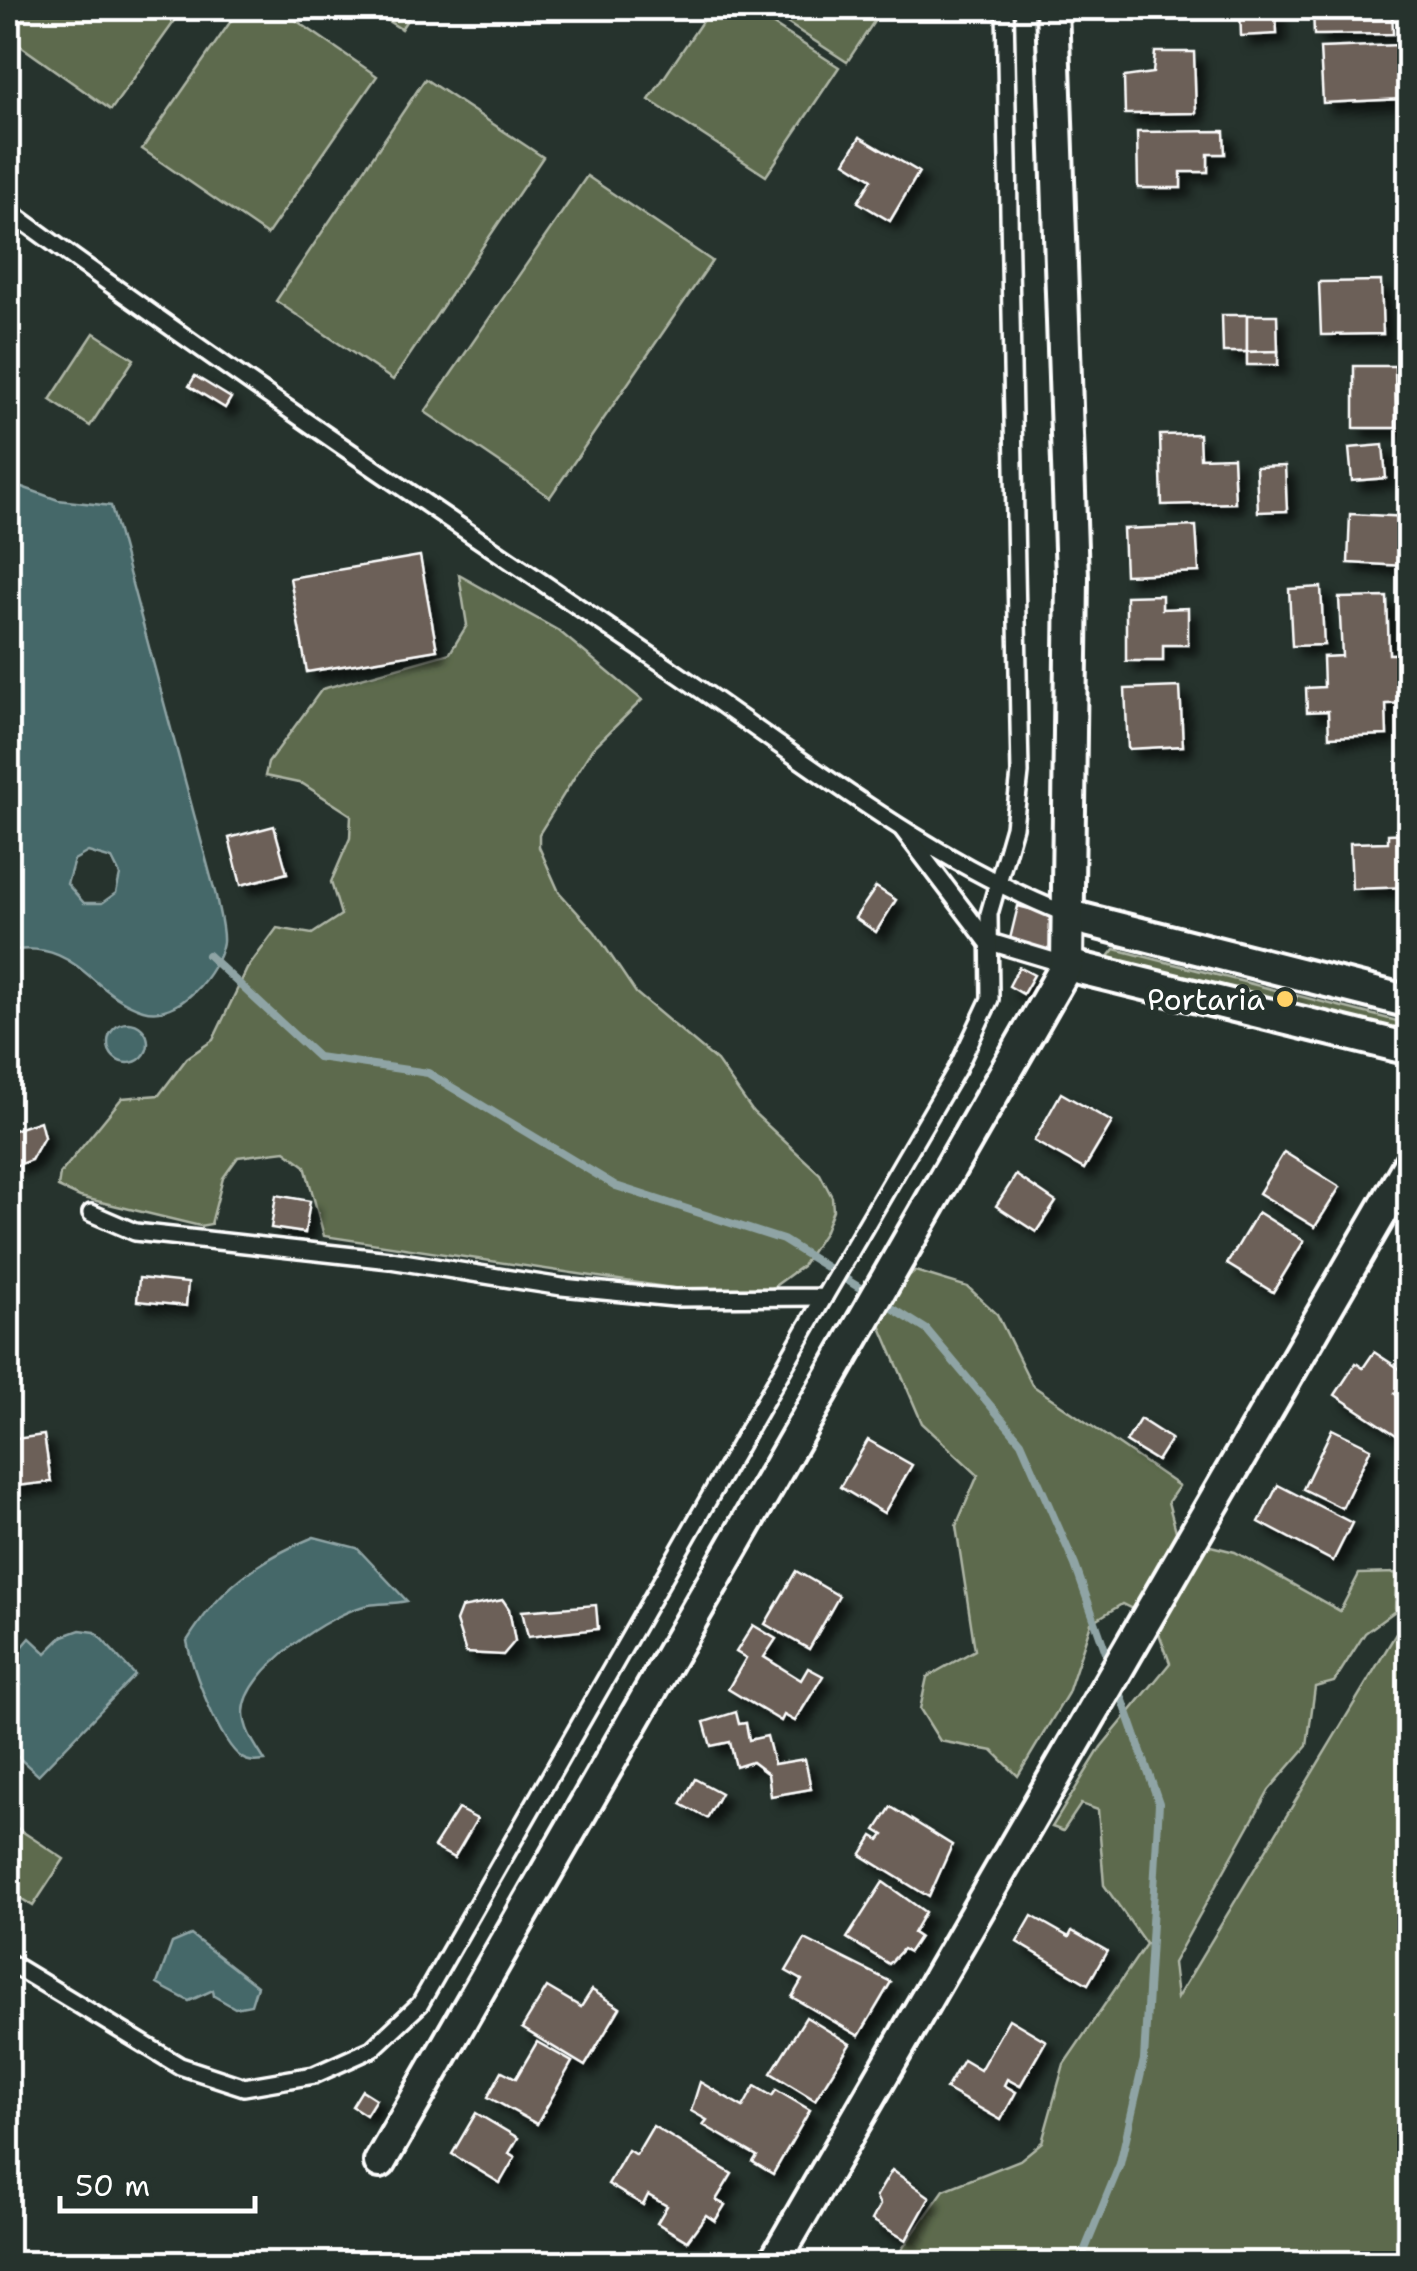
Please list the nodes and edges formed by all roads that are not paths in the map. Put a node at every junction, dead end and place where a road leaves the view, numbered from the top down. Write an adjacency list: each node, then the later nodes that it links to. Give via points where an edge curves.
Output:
1 (1005, 8): 5 (lane, via 1020,773 1014,827)
2 (1052, 8): 6 (street, via 1072,577)
3 (8, 210): 4 (lane, via 346,452)
4 (898, 823): 5 (lane); 7 (lane)
5 (996, 885): 6 (lane); 7 (lane)
6 (1070, 916): 8 (street); 9 (street)
7 (987, 941): 8 (lane); 13 (lane, via 990,999 957,1069)
8 (1067, 964): 10 (street); 15 (street)
9 (1410, 1002)
10 (1410, 1048)
11 (1410, 1163): 16 (street)
12 (92, 1212): 13 (lane, via 135,1232 390,1260 562,1288 674,1298)
13 (824, 1297): 14 (lane, via 420,2004 372,2049 314,2075 244,2087 180,2066)
14 (8, 1962)
15 (380, 2162)
16 (773, 2264)

